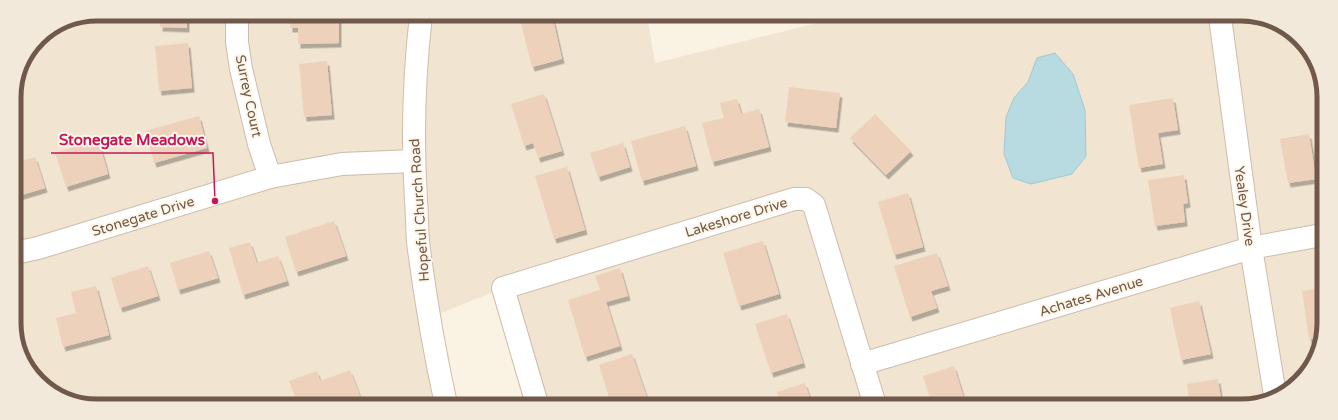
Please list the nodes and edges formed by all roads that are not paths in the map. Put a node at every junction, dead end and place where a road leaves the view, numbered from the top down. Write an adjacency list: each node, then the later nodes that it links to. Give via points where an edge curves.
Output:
1 (237, 21): 5 (street, Surrey Court, via 241,69 259,144)
2 (420, 21): 4 (street, Hopeful Church Road, via 415,90)
3 (1221, 21): 7 (street, Yealey Drive)
4 (414, 162): 5 (street, Stonegate Drive, via 342,164); 11 (street, Hopeful Church Road, via 420,256 428,318)
5 (270, 177): 8 (street, Stonegate Drive)
6 (1317, 237): 7 (street, Achates Avenue)
7 (1251, 248): 9 (street, Achates Avenue); 10 (street, Yealey Drive)
8 (21, 252)
9 (862, 364): 12 (street, Lakeshore Drive, via 814,205 806,199 794,199 503,288); 13 (street, Lakeshore Drive)
10 (1274, 391)
11 (445, 399)
12 (536, 399)
13 (873, 399)

